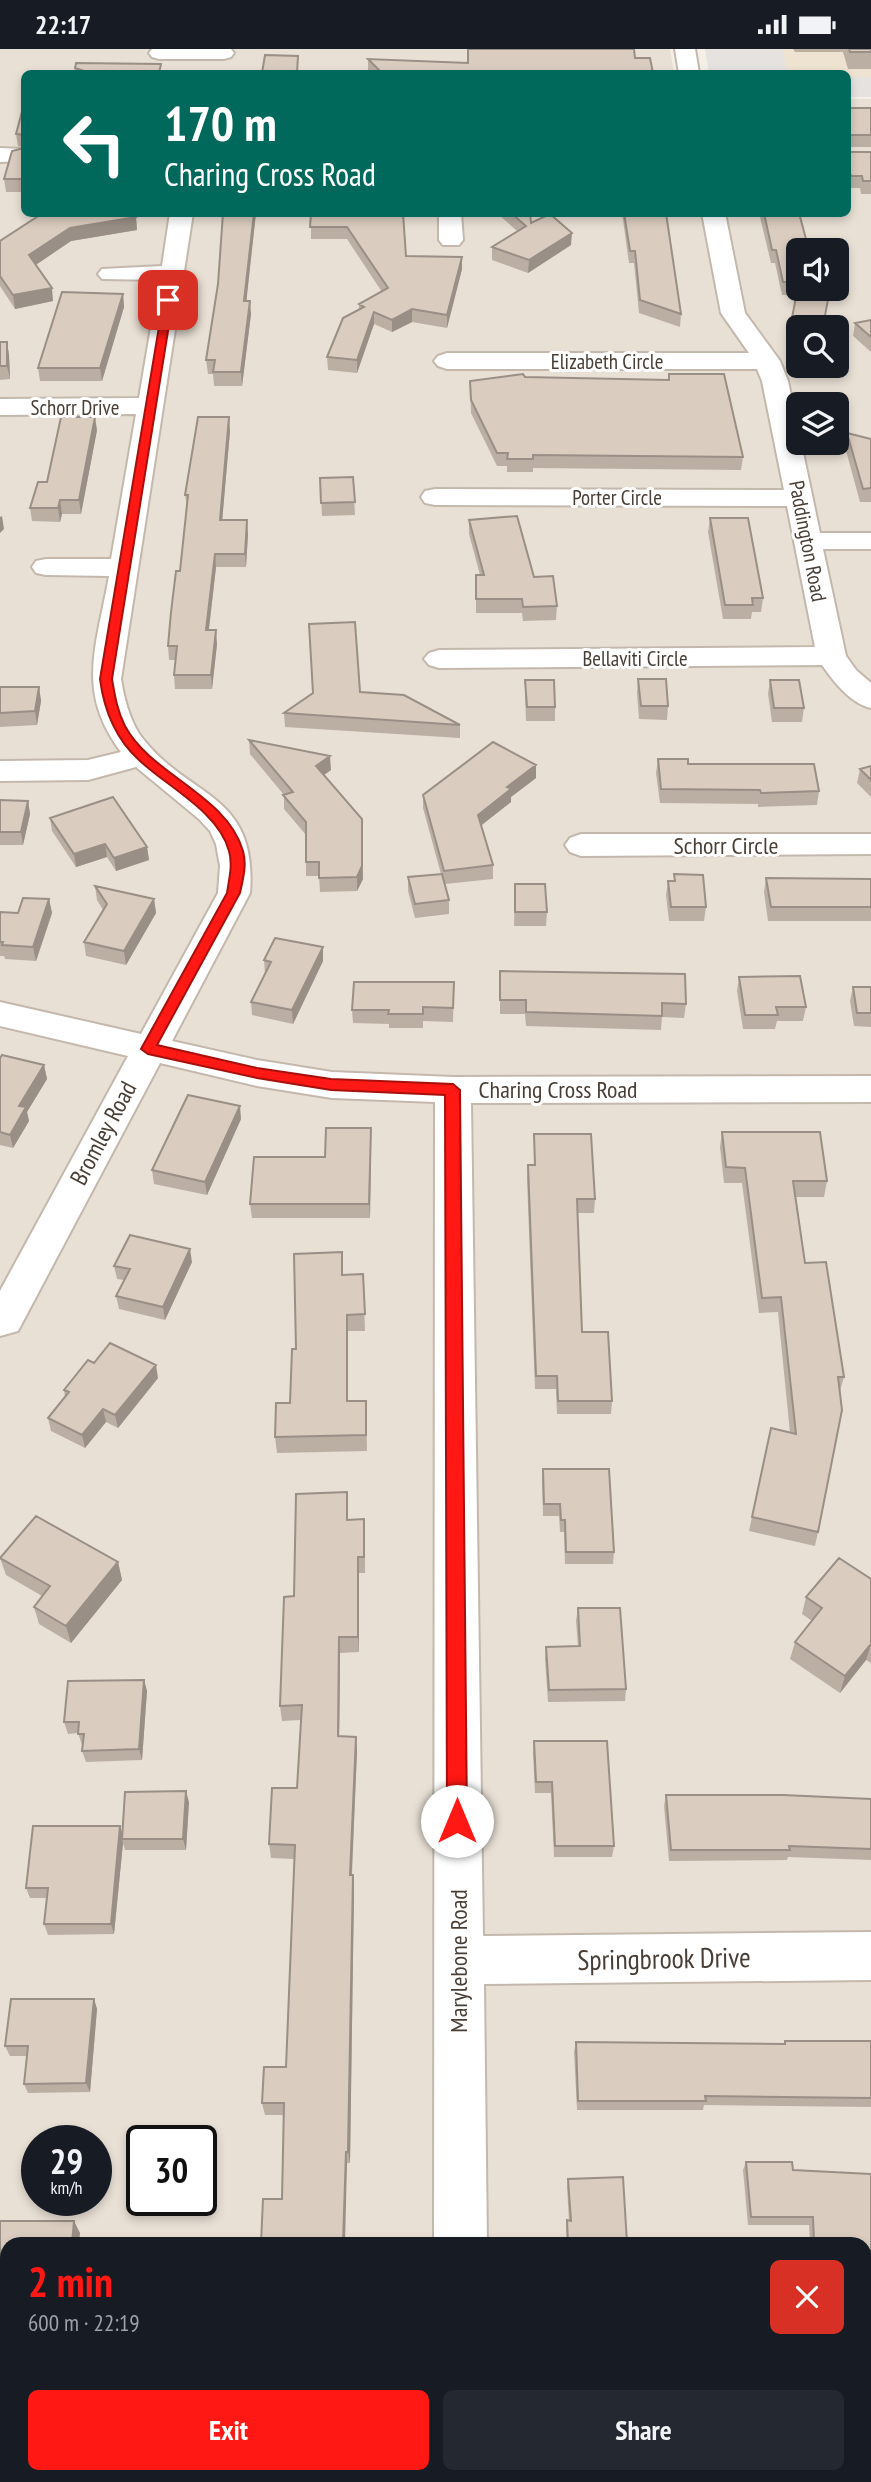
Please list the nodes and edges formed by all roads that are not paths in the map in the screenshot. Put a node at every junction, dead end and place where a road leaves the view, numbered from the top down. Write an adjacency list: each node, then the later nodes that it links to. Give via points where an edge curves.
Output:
1 (685, 49): 4 (street)
2 (159, 53): 3 (street)
3 (223, 59)
4 (688, 70)
5 (0, 155): 6 (street)
6 (21, 155)
7 (181, 217): 11 (street, Bromley Road)
8 (450, 217): 10 (street)
9 (714, 217): 14 (street, Paddington Road, via 733,313)
10 (451, 240)
11 (172, 273): 12 (street); 16 (street, Bromley Road)
12 (110, 274)
13 (447, 361): 14 (street, Elizabeth Circle)
14 (767, 361): 18 (street, Paddington Road)
15 (0, 407): 16 (street, Schorr Drive)
16 (151, 407): 22 (street, Bromley Road)
17 (435, 497): 18 (street, Porter Circle)
18 (800, 498): 19 (street, Paddington Road)
19 (807, 541): 20 (street); 23 (street, Paddington Road)
20 (871, 541)
21 (46, 567): 22 (street)
22 (124, 568): 26 (street, Bromley Road, via 106,679 120,729)
23 (831, 656): 24 (street, Bellaviti Circle); 25 (street, Paddington Road)
24 (439, 659)
25 (871, 699)
26 (142, 756): 27 (street, via 88,770); 31 (street, Bromley Road, via 206,807 230,836 238,870 233,893)
27 (0, 771)
28 (871, 844): 29 (street, Schorr Circle)
29 (581, 845)
30 (0, 1014): 31 (street, Charing Cross Road)
31 (148, 1049): 32 (street, Charing Cross Road, via 331,1084); 34 (street, Bromley Road)
32 (453, 1090): 33 (street, Charing Cross Road); 36 (street, Marylebone Road)
33 (871, 1091)
34 (2, 1319)
35 (871, 1956): 36 (street, Springbrook Drive)
36 (458, 1960): 37 (street, Marylebone Road)
37 (461, 2237)

